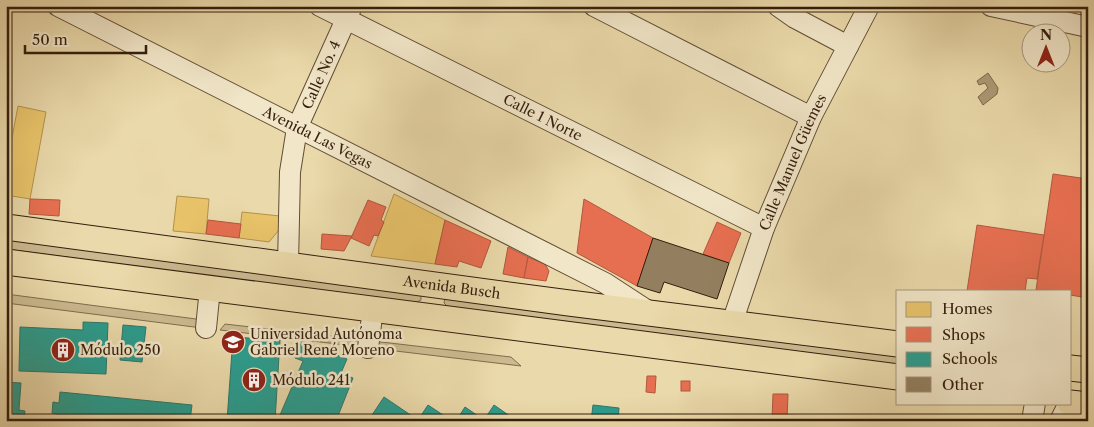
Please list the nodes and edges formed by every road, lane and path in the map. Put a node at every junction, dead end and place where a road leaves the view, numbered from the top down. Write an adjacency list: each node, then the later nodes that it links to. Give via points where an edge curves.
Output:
1 (58, 6): 11 (street, Avenida Las Vegas)
2 (320, 6): 7 (street, Calle 1 Norte)
3 (594, 6): 10 (street)
4 (778, 6): 9 (street)
5 (869, 6): 9 (street, Calle Manuel Güemes)
6 (991, 6): 8 (street)
7 (349, 13): 11 (street, Calle No. 4); 13 (street, Calle 1 Norte)
8 (1088, 27)
9 (848, 46): 10 (street, Calle Manuel Güemes)
10 (810, 118): 13 (street, Calle Manuel Güemes)
11 (297, 128): 15 (street, Calle No. 4, via 290,172); 16 (street, Avenida Las Vegas)
12 (6, 227): 15 (main road, Avenida Busch)
13 (764, 228): 23 (street, Calle Manuel Güemes)
14 (6, 262): 18 (main road)
15 (288, 265): 17 (main road, Avenida Busch)
16 (578, 270): 19 (street, via 581,288); 21 (street, Avenida Las Vegas)
17 (438, 285): 19 (main road, Avenida Busch); 22 (main road)
18 (210, 288): 20 (main road); 24 (street)
19 (569, 303): 21 (main road, Avenida Busch)
20 (373, 309): 22 (main road); 26 (street)
21 (651, 313): 23 (main road, Avenida Busch)
22 (434, 317): 27 (main road)
23 (732, 323): 25 (main road, Avenida Busch)
24 (206, 328)
25 (896, 344)
26 (368, 348)
27 (896, 377)
28 (1072, 403): 31 (main road)
29 (1035, 404): 32 (street)
30 (1069, 404): 33 (street)
31 (1088, 405)
32 (1032, 421)
33 (1060, 421)

